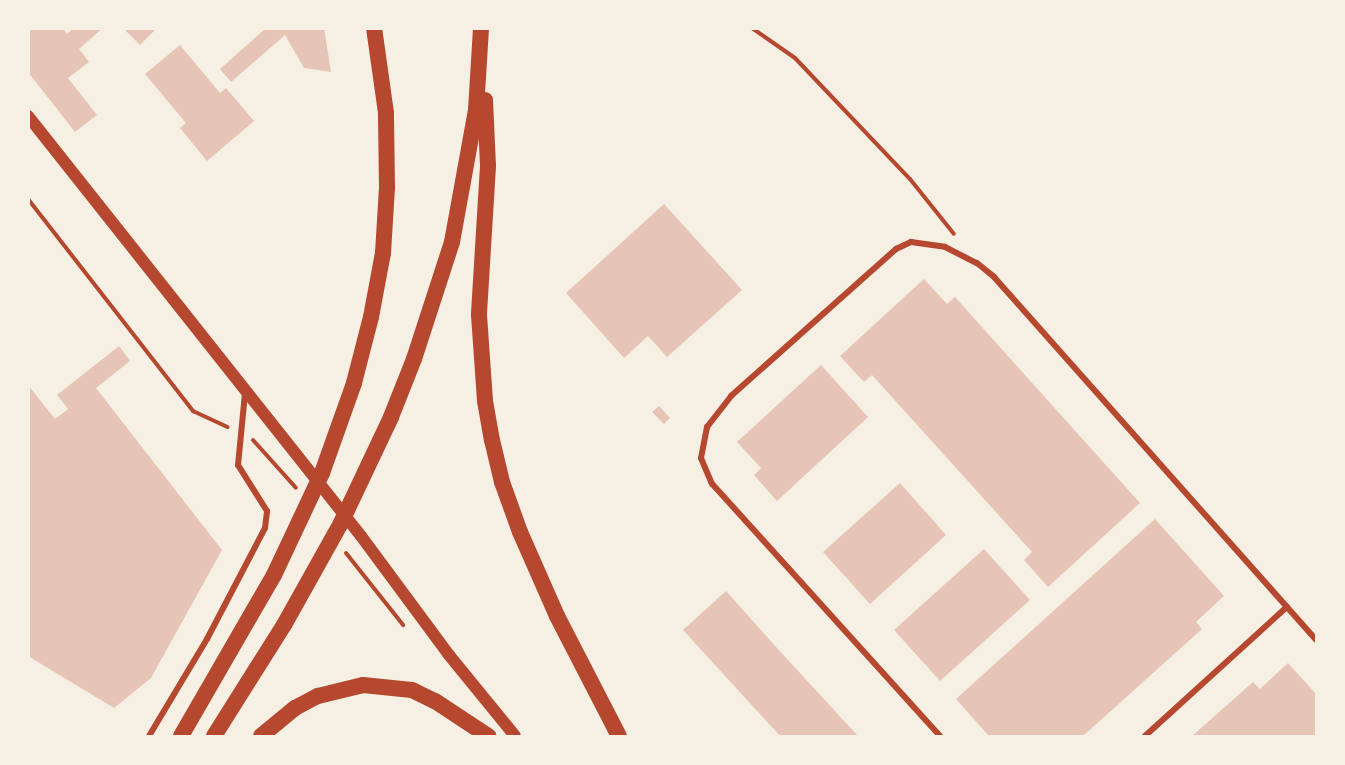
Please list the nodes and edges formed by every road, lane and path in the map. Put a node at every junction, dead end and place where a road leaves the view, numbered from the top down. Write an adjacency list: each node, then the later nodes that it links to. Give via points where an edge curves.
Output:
1 (374, 28): 16 (highway, via 386,113 387,188 383,253 354,383 291,541 246,627)
2 (482, 28): 17 (highway, via 476,110 452,242 414,359 365,476 314,572); 21 (highway, via 488,166 479,315 492,440 520,532 557,616)
3 (752, 28): 6 (path, via 795,58 910,179)
4 (28, 116): 7 (main road)
5 (28, 199): 8 (path, via 193,411)
6 (955, 235)
7 (245, 389): 15 (street, via 238,465 267,511 265,528 207,639); 20 (main road)
8 (226, 427)
9 (253, 440): 10 (path)
10 (303, 498)
11 (339, 544): 13 (path)
12 (1287, 607): 14 (street); 22 (street, via 994,277 977,263 945,247 911,242 896,249 731,396 707,427 701,458 712,484); 23 (street)
13 (404, 626)
14 (1317, 640)
15 (148, 736)
16 (181, 736)
17 (214, 736)
18 (261, 736): 19 (highway, via 295,708 318,696 363,685 412,690)
19 (488, 736)
20 (515, 736)
21 (619, 736)
22 (940, 736)
23 (1145, 736)

